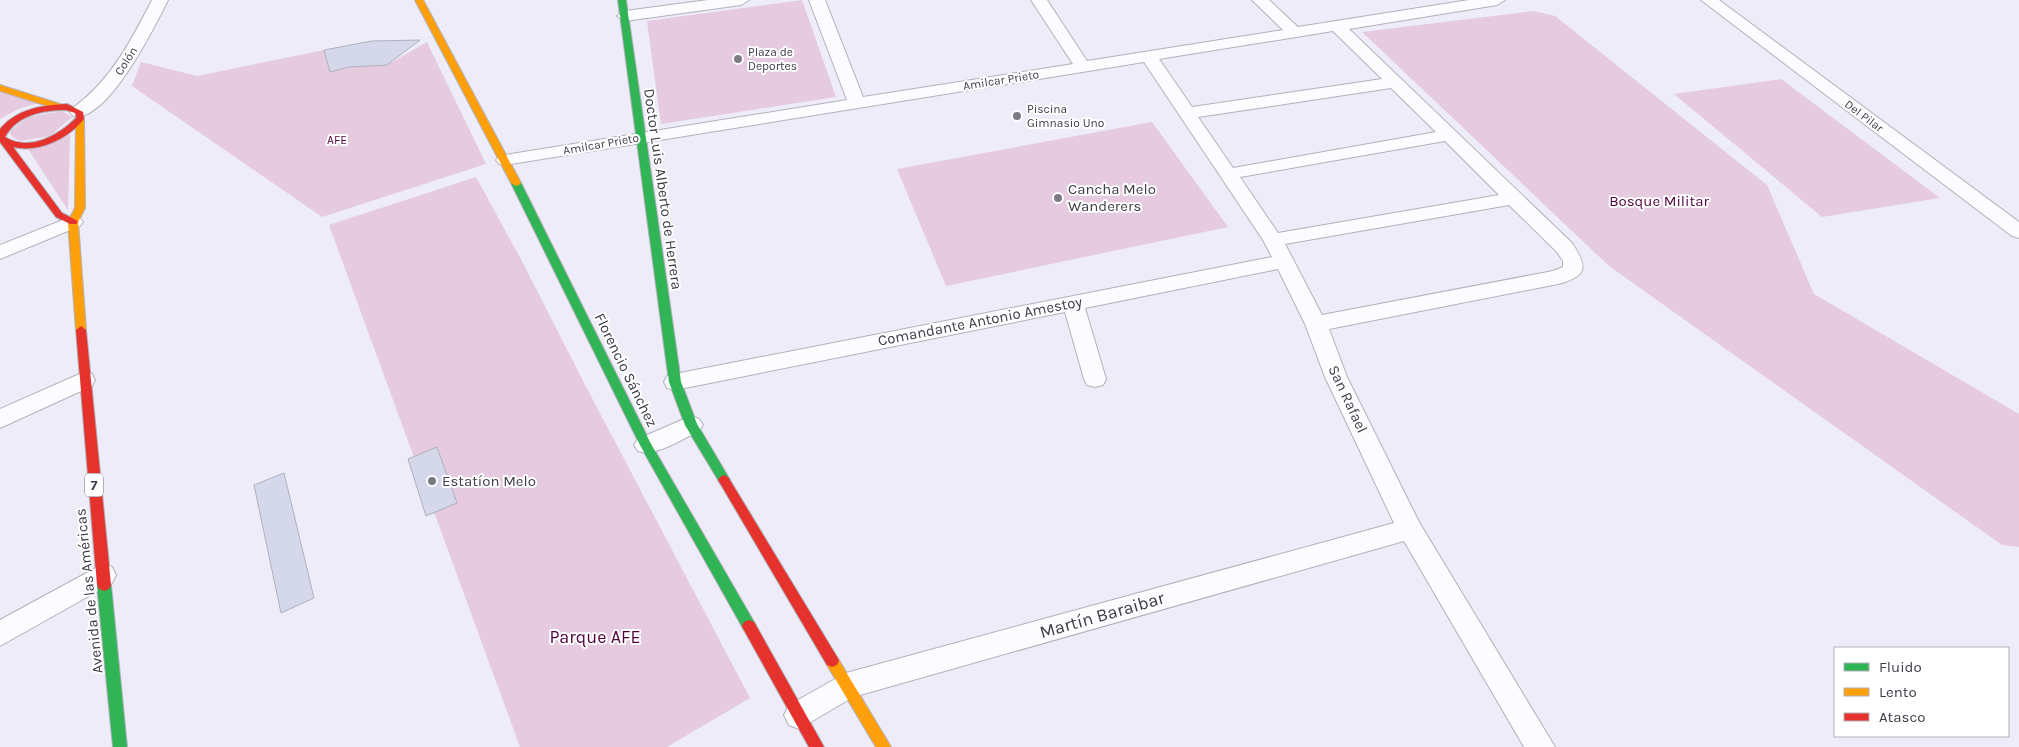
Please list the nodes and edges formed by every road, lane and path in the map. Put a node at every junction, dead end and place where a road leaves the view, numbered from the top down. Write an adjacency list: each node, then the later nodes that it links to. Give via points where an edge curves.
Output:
1 (160, 0): 20 (street, Colón, via 126,65)
2 (419, 0): 24 (street, Florencio Sánchez)
3 (622, 0): 10 (street, Doctor Luis Alberto de Herrera)
4 (741, 0): 10 (street)
5 (817, 0): 17 (street)
6 (1039, 0): 14 (street)
7 (1260, 0): 12 (street)
8 (1497, 0): 11 (street, Amilcar Prieto)
9 (1709, 0): 28 (street, Del Pilar)
10 (625, 16): 23 (street, Doctor Luis Alberto de Herrera)
11 (1337, 26): 12 (street, Amilcar Prieto); 15 (street)
12 (1295, 33): 13 (street, Amilcar Prieto)
13 (1148, 56): 14 (street, Amilcar Prieto); 19 (street, San Rafael)
14 (1083, 67): 17 (street, Amilcar Prieto)
15 (1394, 82): 19 (street); 22 (street)
16 (0, 88): 18 (street)
17 (857, 103): 23 (street, Amilcar Prieto)
18 (61, 107): 20 (street, via 73,108); 21 (street, via 30,112)
19 (1188, 113): 25 (street, San Rafael)
20 (80, 115): 21 (street, via 74,127 51,140 23,146); 27 (street, Avenida de las Américas / 7, via 80,208)
21 (2, 133): 27 (street, via 59,214)
22 (1449, 135): 25 (street); 26 (street)
23 (640, 137): 24 (street, Amilcar Prieto); 36 (street, Doctor Luis Alberto de Herrera)
24 (505, 160): 39 (street, Florencio Sánchez)
25 (1228, 174): 29 (street, San Rafael)
26 (1514, 198): 29 (street); 33 (street, via 1565,248 1573,261 1573,270 1558,277)
27 (73, 222): 30 (street); 35 (street, Avenida de las Américas / 7)
28 (2019, 232)
29 (1273, 240): 31 (street, San Rafael)
30 (0, 253)
31 (1284, 261): 32 (street, Comandante Antonio Amestoy); 33 (street, San Rafael)
32 (1073, 303): 34 (street); 36 (street, Comandante Antonio Amestoy)
33 (1316, 324): 40 (street, San Rafael, via 1336,376)
34 (1095, 378)
35 (84, 380): 37 (street); 41 (street, Avenida de las Américas / 7)
36 (675, 382): 38 (street)
37 (0, 419)
38 (691, 425): 39 (street); 43 (street)
39 (646, 444): 44 (street, Florencio Sánchez)
40 (1410, 529): 43 (street, Martín Baraibar); 48 (street, San Rafael)
41 (103, 575): 42 (street); 45 (street, Avenida de las Américas / 7)
42 (0, 634)
43 (846, 686): 44 (street, Martín Baraibar); 47 (street)
44 (799, 714): 46 (street, Florencio Sánchez)
45 (120, 747)
46 (817, 747)
47 (884, 747)
48 (1540, 747)

